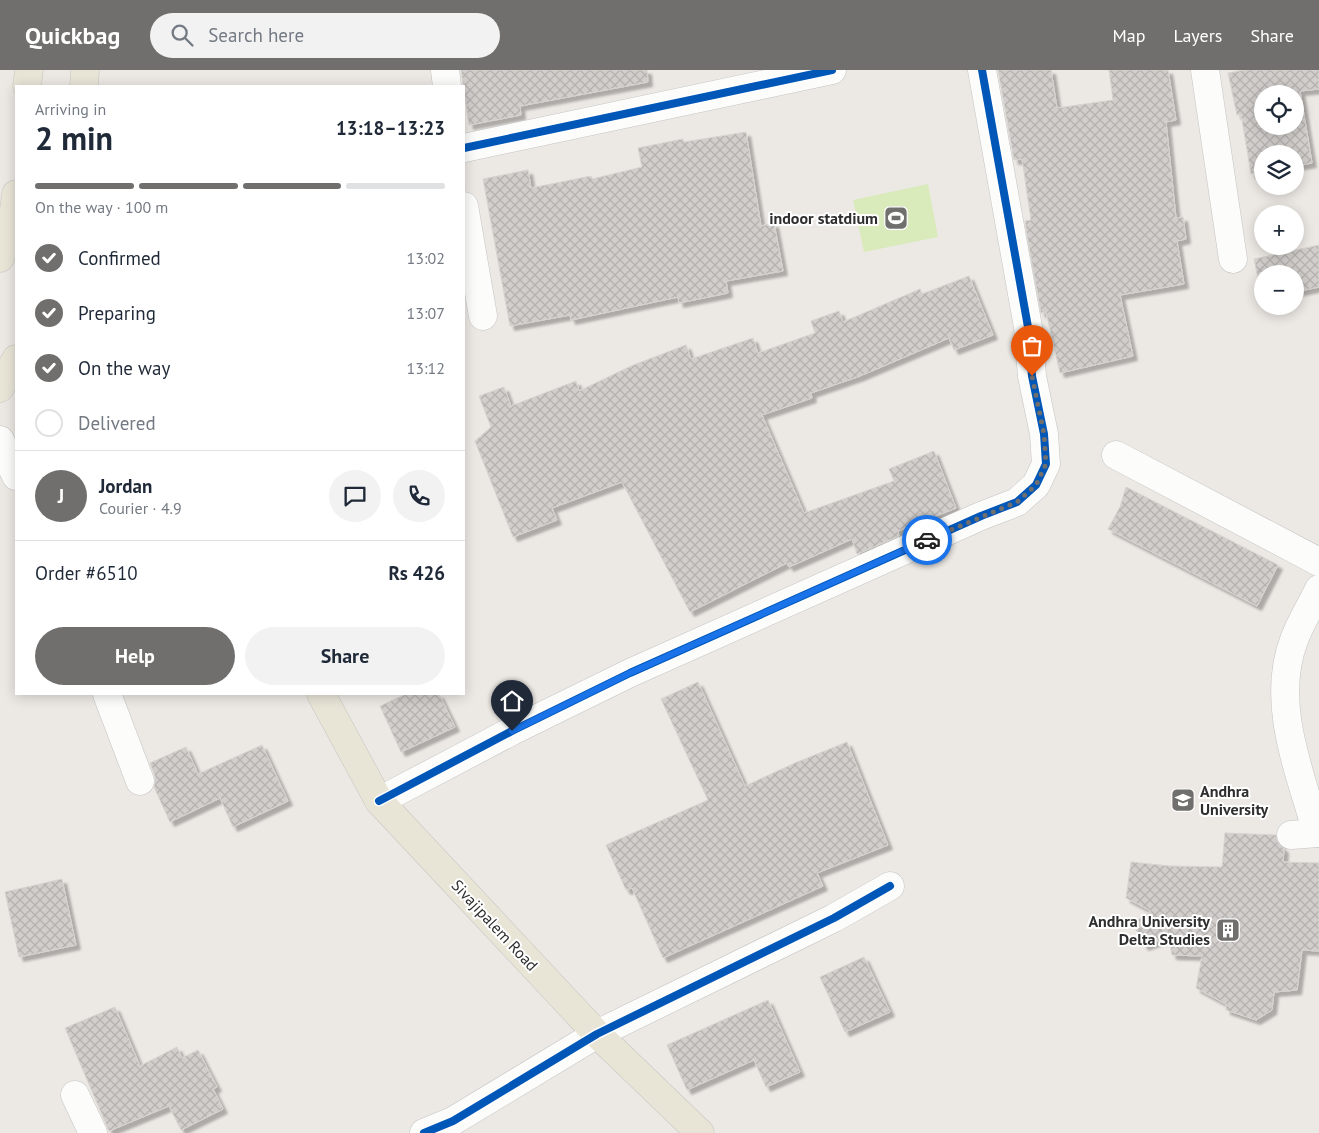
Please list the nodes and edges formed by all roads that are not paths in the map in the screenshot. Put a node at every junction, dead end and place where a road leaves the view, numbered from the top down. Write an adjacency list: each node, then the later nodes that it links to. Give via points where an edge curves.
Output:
1 (29, 70): 7 (main road)
2 (85, 70): 8 (main road)
3 (445, 70): 9 (street)
4 (832, 70): 10 (street)
5 (982, 70): 26 (street, via 1044,434 1046,464 1036,485 1017,502 630,673)
6 (1205, 70): 14 (street)
7 (27, 85)
8 (84, 85)
9 (447, 85)
10 (465, 148)
11 (15, 202): 13 (main road)
12 (465, 212): 15 (street)
13 (0, 258)
14 (1233, 259)
15 (483, 316)
16 (15, 361): 17 (main road)
17 (0, 388)
18 (0, 440): 20 (street)
19 (1116, 455): 21 (street)
20 (15, 474)
21 (1319, 562)
22 (1319, 589): 27 (street, via 1294,640 1285,676 1287,727)
23 (107, 695): 25 (street)
24 (322, 695): 26 (main road, Sivajipalem Road)
25 (140, 781)
26 (379, 801): 29 (main road, Sivajipalem Road)
27 (1309, 834)
28 (890, 886): 29 (street, via 834,918)
29 (598, 1034): 31 (street); 34 (main road, Sivajipalem Road)
30 (75, 1094): 32 (street)
31 (456, 1127): 33 (street)
32 (93, 1133)
33 (424, 1133)
34 (700, 1133)

